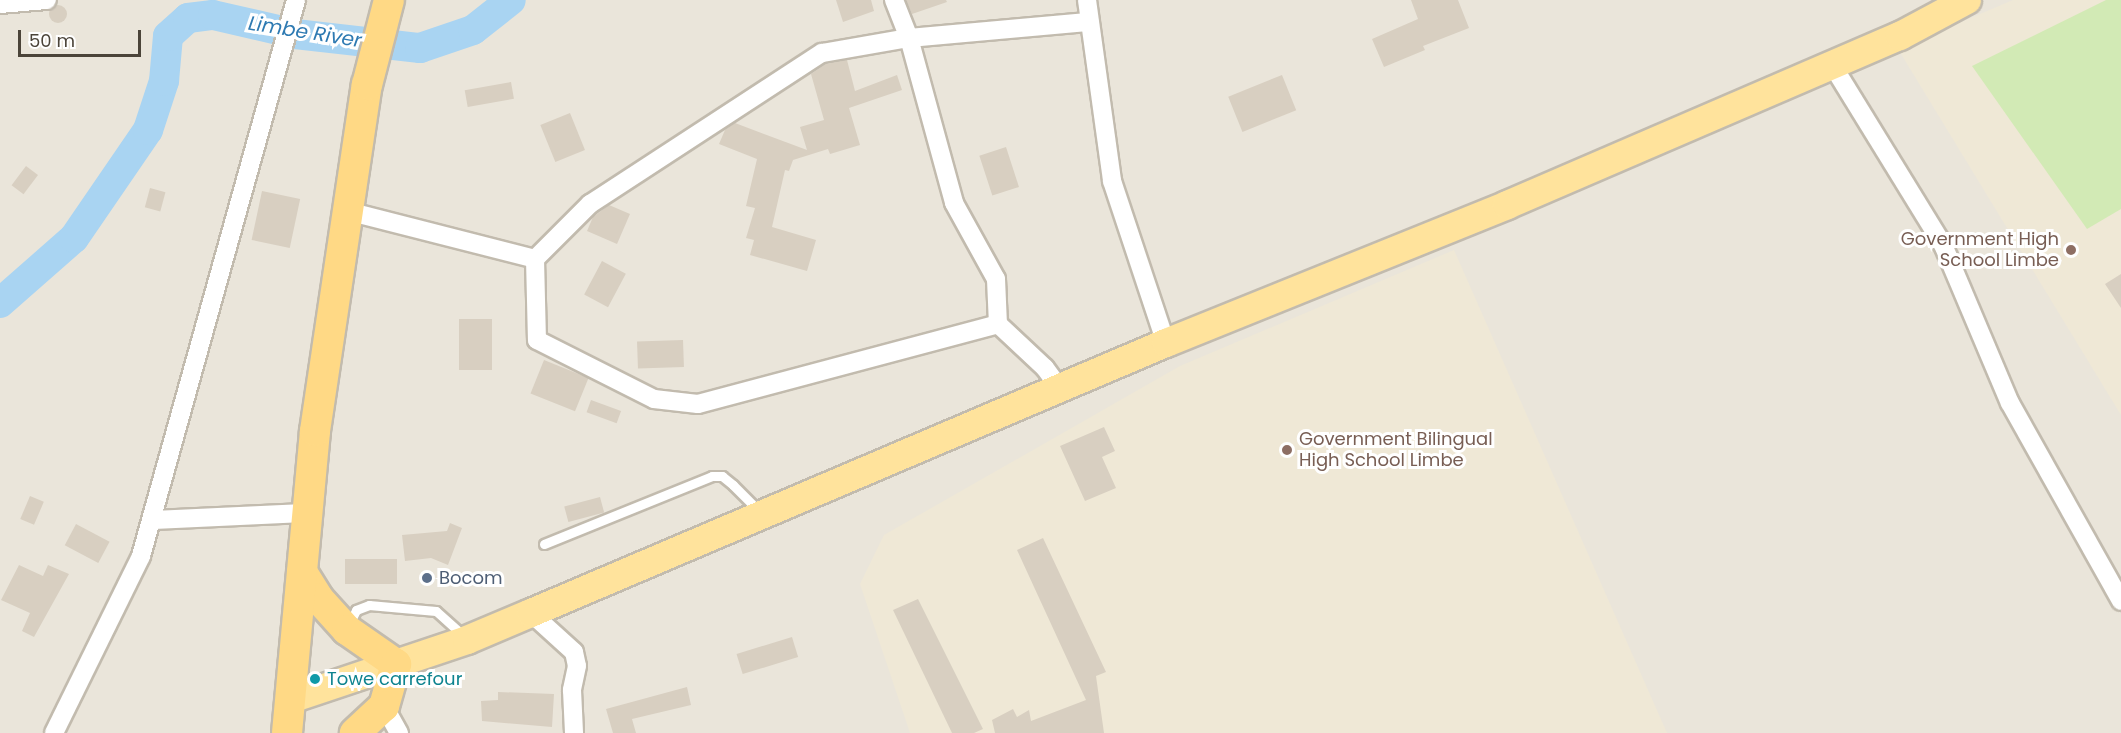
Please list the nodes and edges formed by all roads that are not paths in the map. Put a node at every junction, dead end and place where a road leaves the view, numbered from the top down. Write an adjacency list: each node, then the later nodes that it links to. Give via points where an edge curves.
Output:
1 (47, 0): 6 (street)
2 (296, 0): 18 (street)
3 (894, 0): 9 (street)
4 (1087, 0): 8 (street)
5 (1958, 2): 10 (main road, via 1900,36)
6 (0, 4)
7 (388, 6): 11 (highway, via 367,85)
8 (1087, 22): 9 (street); 14 (street, via 1112,181)
9 (909, 38): 12 (street, via 822,53 590,204); 13 (street, via 954,203 996,279)
10 (1831, 63): 14 (main road, via 1507,205); 21 (street, via 1944,247 2010,404)
11 (351, 212): 12 (street); 16 (highway, via 315,431)
12 (534, 259): 13 (street, via 537,340 654,399 698,404)
13 (998, 324): 15 (street, via 1046,368)
14 (1166, 343): 15 (main road)
15 (1062, 390): 17 (main road)
16 (306, 513): 18 (street); 20 (highway)
17 (763, 515): 19 (lane, via 722,476 712,476); 22 (main road)
18 (152, 520): 28 (street, via 141,556)
19 (544, 544)
20 (302, 572): 23 (highway, via 318,598); 26 (highway)
21 (2121, 601)
22 (531, 614): 24 (main road); 32 (street, via 574,652)
23 (347, 630): 24 (lane, via 356,610 369,605 436,611); 25 (highway)
24 (467, 640): 25 (main road)
25 (396, 664): 26 (main road); 27 (highway)
26 (291, 699): 29 (highway)
27 (384, 706): 30 (highway); 31 (street)
28 (54, 733)
29 (287, 733)
30 (355, 733)
31 (399, 733)
32 (574, 733)

